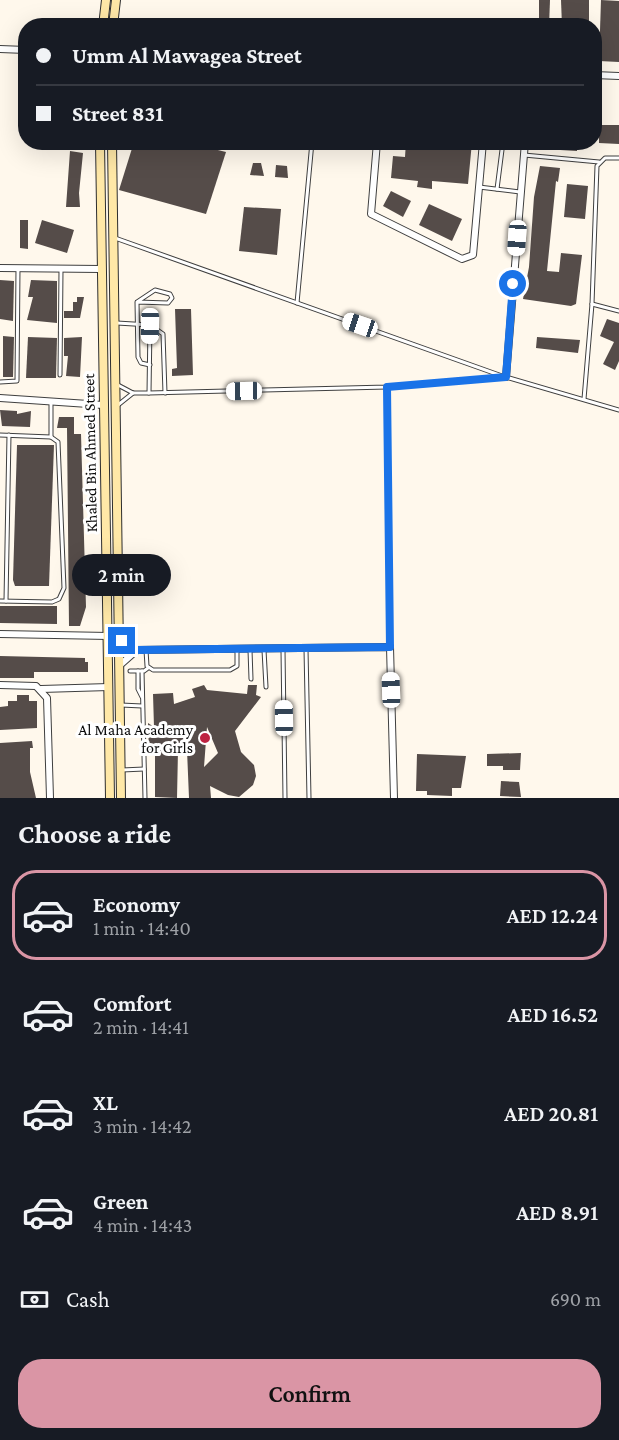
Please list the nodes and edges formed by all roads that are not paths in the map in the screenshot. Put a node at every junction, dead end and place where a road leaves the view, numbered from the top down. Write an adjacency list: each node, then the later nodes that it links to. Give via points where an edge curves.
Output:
1 (106, 0): 3 (main road)
2 (116, 0): 4 (main road)
3 (104, 18)
4 (114, 18)
5 (0, 49): 6 (street)
6 (18, 50)
7 (602, 75): 8 (street)
8 (619, 76)
9 (100, 150): 26 (main road, Khaled Bin Ahmed Street)
10 (112, 150): 22 (main road, Khaled Bin Ahmed Street)
11 (311, 150): 28 (lane)
12 (376, 150): 19 (street, via 371,214 462,259 473,255)
13 (482, 150): 19 (street)
14 (502, 150): 20 (lane)
15 (524, 150): 16 (street)
16 (524, 155): 18 (lane); 21 (street)
17 (619, 158): 18 (lane)
18 (599, 162): 29 (lane)
19 (479, 187): 20 (lane)
20 (497, 189): 21 (lane)
21 (520, 192): 36 (street)
22 (113, 238): 28 (lane); 31 (main road, Khaled Bin Ahmed Street)
23 (0, 268): 24 (street)
24 (18, 268): 25 (street); 37 (lane, via 17,381)
25 (61, 268): 26 (street); 35 (lane)
26 (101, 268): 46 (main road, Khaled Bin Ahmed Street)
27 (138, 302): 27 (lane, via 168,303 172,298 155,290); 32 (lane)
28 (297, 303): 36 (lane)
29 (592, 304): 30 (lane); 44 (lane)
30 (619, 311)
31 (114, 322): 32 (lane); 38 (main road, Khaled Bin Ahmed Street)
32 (137, 326): 33 (lane); 34 (lane, via 139,361)
33 (150, 326): 34 (lane); 42 (lane, via 164,334 166,341)
34 (150, 365): 41 (lane)
35 (60, 375)
36 (506, 377): 39 (lane); 44 (lane)
37 (0, 382)
38 (115, 383): 40 (lane); 47 (main road, Khaled Bin Ahmed Street)
39 (387, 387): 42 (lane); 57 (lane)
40 (133, 393): 41 (lane); 47 (lane)
41 (149, 393): 42 (lane)
42 (165, 393)
43 (0, 398): 45 (street)
44 (584, 399): 48 (lane)
45 (51, 401): 46 (street); 51 (lane)
46 (103, 405): 55 (main road, Khaled Bin Ahmed Street)
47 (115, 408): 55 (main road, Khaled Bin Ahmed Street)
48 (619, 410)
49 (0, 435): 50 (lane)
50 (9, 435): 51 (lane); 53 (lane)
51 (51, 437): 53 (lane, via 60,446 63,592 52,602)
52 (0, 601): 53 (lane)
53 (6, 601)
54 (0, 634): 55 (street)
55 (113, 636): 62 (street); 64 (main road, Khaled Bin Ahmed Street); 70 (main road, Khaled Bin Ahmed Street)
56 (306, 647): 57 (street); 59 (street); 82 (lane)
57 (390, 647): 83 (street)
58 (264, 648): 59 (street); 61 (street); 71 (lane)
59 (283, 648): 81 (lane)
60 (237, 649): 61 (street); 63 (street); 65 (lane, via 237,666 232,670)
61 (250, 649): 68 (lane)
62 (137, 650): 63 (street); 64 (street)
63 (146, 650): 65 (lane)
64 (119, 668): 73 (main road, Khaled Bin Ahmed Street)
65 (148, 668): 67 (lane)
66 (130, 671): 67 (lane)
67 (140, 671): 74 (lane)
68 (250, 679)
69 (0, 685): 72 (street)
70 (109, 687): 72 (street); 78 (main road, Khaled Bin Ahmed Street)
71 (266, 687)
72 (41, 689): 77 (street, via 48,703)
73 (119, 705): 74 (lane); 76 (main road, Khaled Bin Ahmed Street)
74 (142, 706): 75 (lane)
75 (144, 769): 76 (lane); 80 (lane)
76 (120, 770): 79 (main road, Khaled Bin Ahmed Street)
77 (50, 798)
78 (110, 798)
79 (121, 798)
80 (146, 798)
81 (285, 798)
82 (309, 798)
83 (394, 798)

